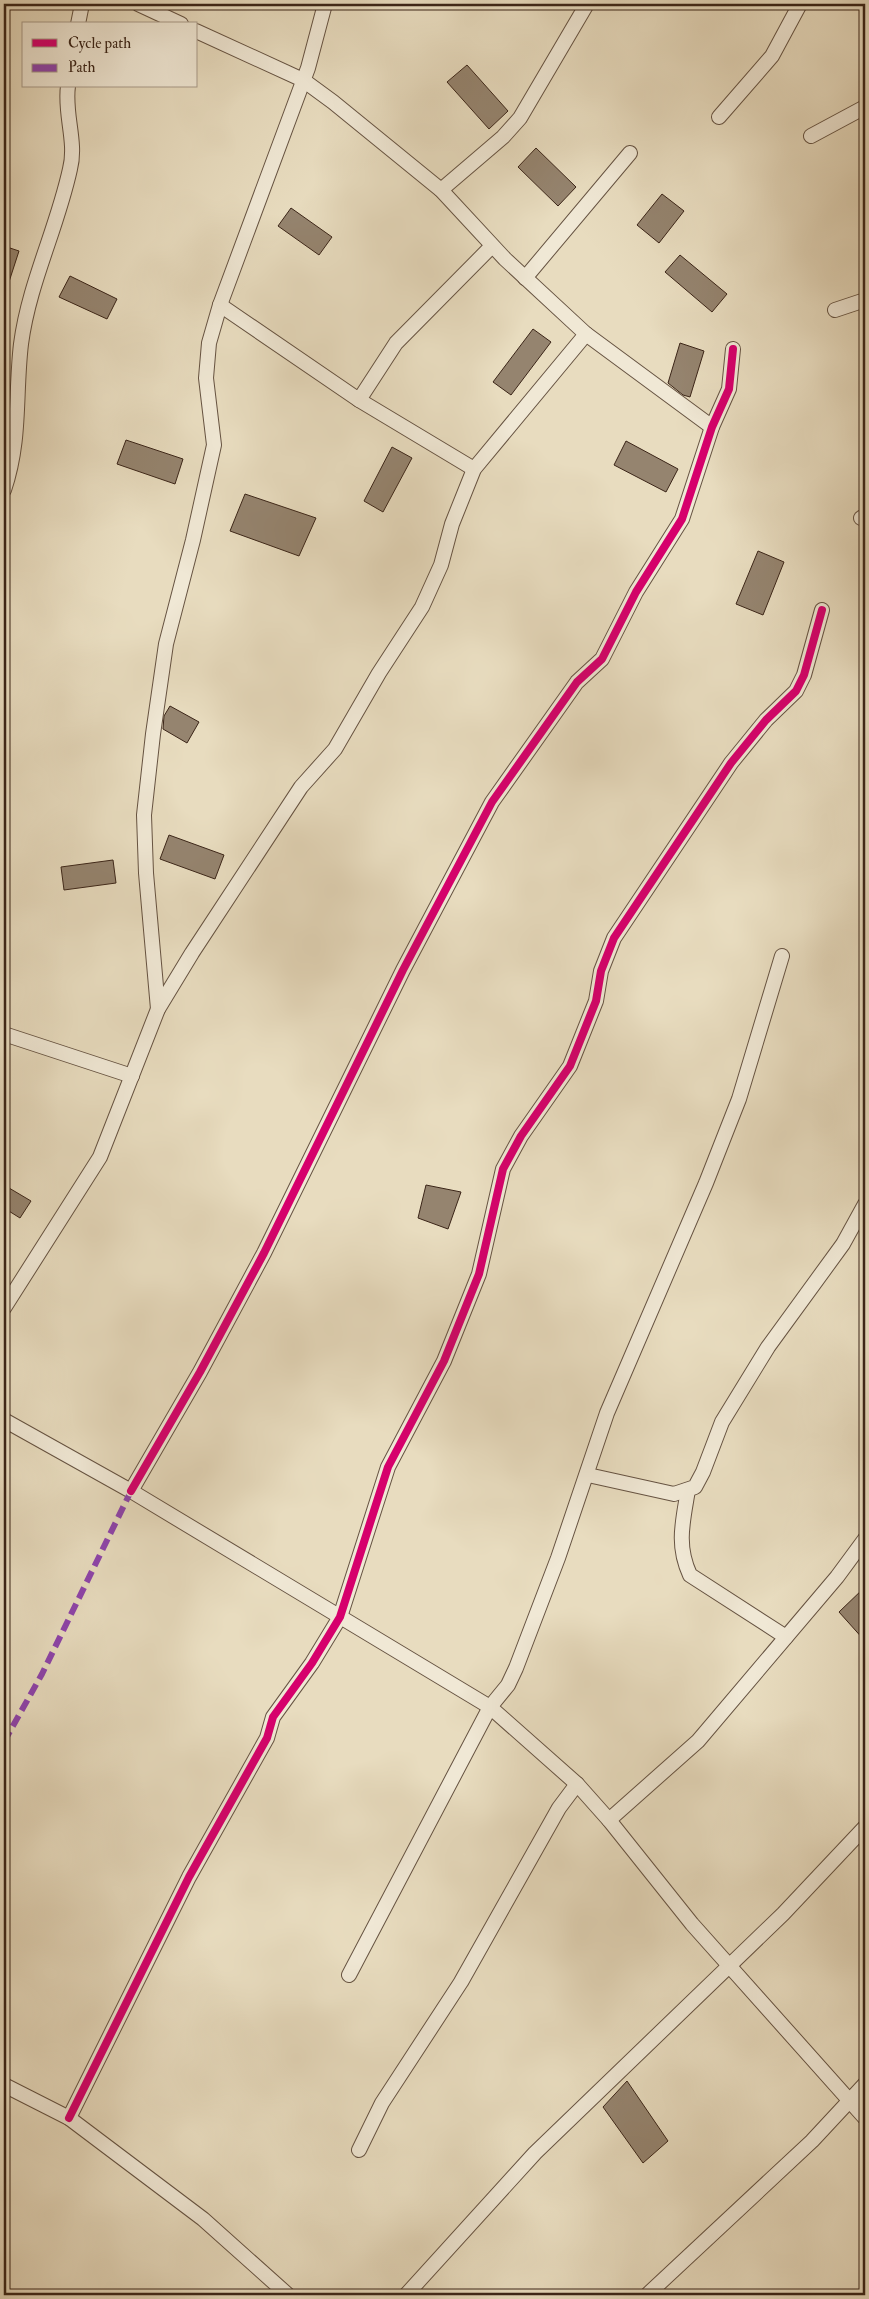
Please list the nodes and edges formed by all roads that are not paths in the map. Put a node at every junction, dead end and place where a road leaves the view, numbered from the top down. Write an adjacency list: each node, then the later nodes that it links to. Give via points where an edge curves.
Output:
1 (82, 4): 6 (street)
2 (138, 4): 7 (street)
3 (325, 4): 9 (street)
4 (587, 4): 15 (street, via 520,118 503,137)
5 (800, 4): 12 (street, via 772,56)
6 (78, 22)
7 (176, 22)
8 (198, 32): 9 (street)
9 (303, 80): 15 (street); 19 (street)
10 (68, 88): 26 (street, via 66,100 72,146 70,169 28,300 21,346 18,426)
11 (865, 107): 13 (street)
12 (719, 117)
13 (811, 136)
14 (630, 153): 17 (street)
15 (441, 190): 16 (street)
16 (492, 246): 17 (street); 23 (street, via 396,343)
17 (525, 278): 21 (street)
18 (865, 300): 20 (street)
19 (220, 305): 23 (street); 29 (street, via 209,343 206,378 214,445 166,644 144,815)
20 (835, 310)
21 (586, 334): 24 (street); 25 (street)
22 (733, 349): 24 (street, via 729,389)
23 (359, 400): 25 (street)
24 (712, 427): 37 (street, via 682,519 636,592 602,659 577,682 492,802 403,970 264,1253 200,1372)
25 (474, 469): 29 (street, via 452,524 441,564 422,606 335,750 301,787)
26 (4, 490)
27 (822, 610): 39 (street, via 804,675 796,691 766,720 731,763 614,938 601,971 596,1001 570,1066 521,1136 503,1168 479,1274 444,1360 388,1467)
28 (782, 956): 35 (street, via 735,1109 607,1413)
29 (158, 1009): 31 (street)
30 (4, 1034): 31 (street)
31 (132, 1076): 33 (street, via 100,1156)
32 (865, 1204): 36 (street, via 843,1244 768,1347 722,1422 704,1472 695,1486)
33 (4, 1308)
34 (4, 1420): 37 (street)
35 (588, 1475): 36 (street, via 674,1494); 41 (street, via 516,1668 508,1685)
36 (688, 1490): 40 (street, via 680,1541 690,1575)
37 (130, 1491): 39 (street)
38 (865, 1539): 40 (street)
39 (340, 1617): 41 (street); 50 (street, via 273,1717 267,1738 189,1877)
40 (786, 1637): 43 (street, via 698,1741)
41 (490, 1707): 42 (street); 46 (street)
42 (577, 1784): 43 (street); 52 (street, via 559,1808 461,1982 382,2103)
43 (609, 1820): 45 (street)
44 (865, 1826): 45 (street, via 783,1914)
45 (728, 1965): 49 (street); 54 (street, via 535,2153)
46 (349, 1975)
47 (865, 2084): 49 (street)
48 (4, 2085): 50 (street)
49 (849, 2101): 51 (street); 55 (street, via 806,2147)
50 (69, 2118): 53 (street, via 203,2219)
51 (865, 2118)
52 (359, 2150)
53 (288, 2295)
54 (406, 2295)
55 (647, 2295)

